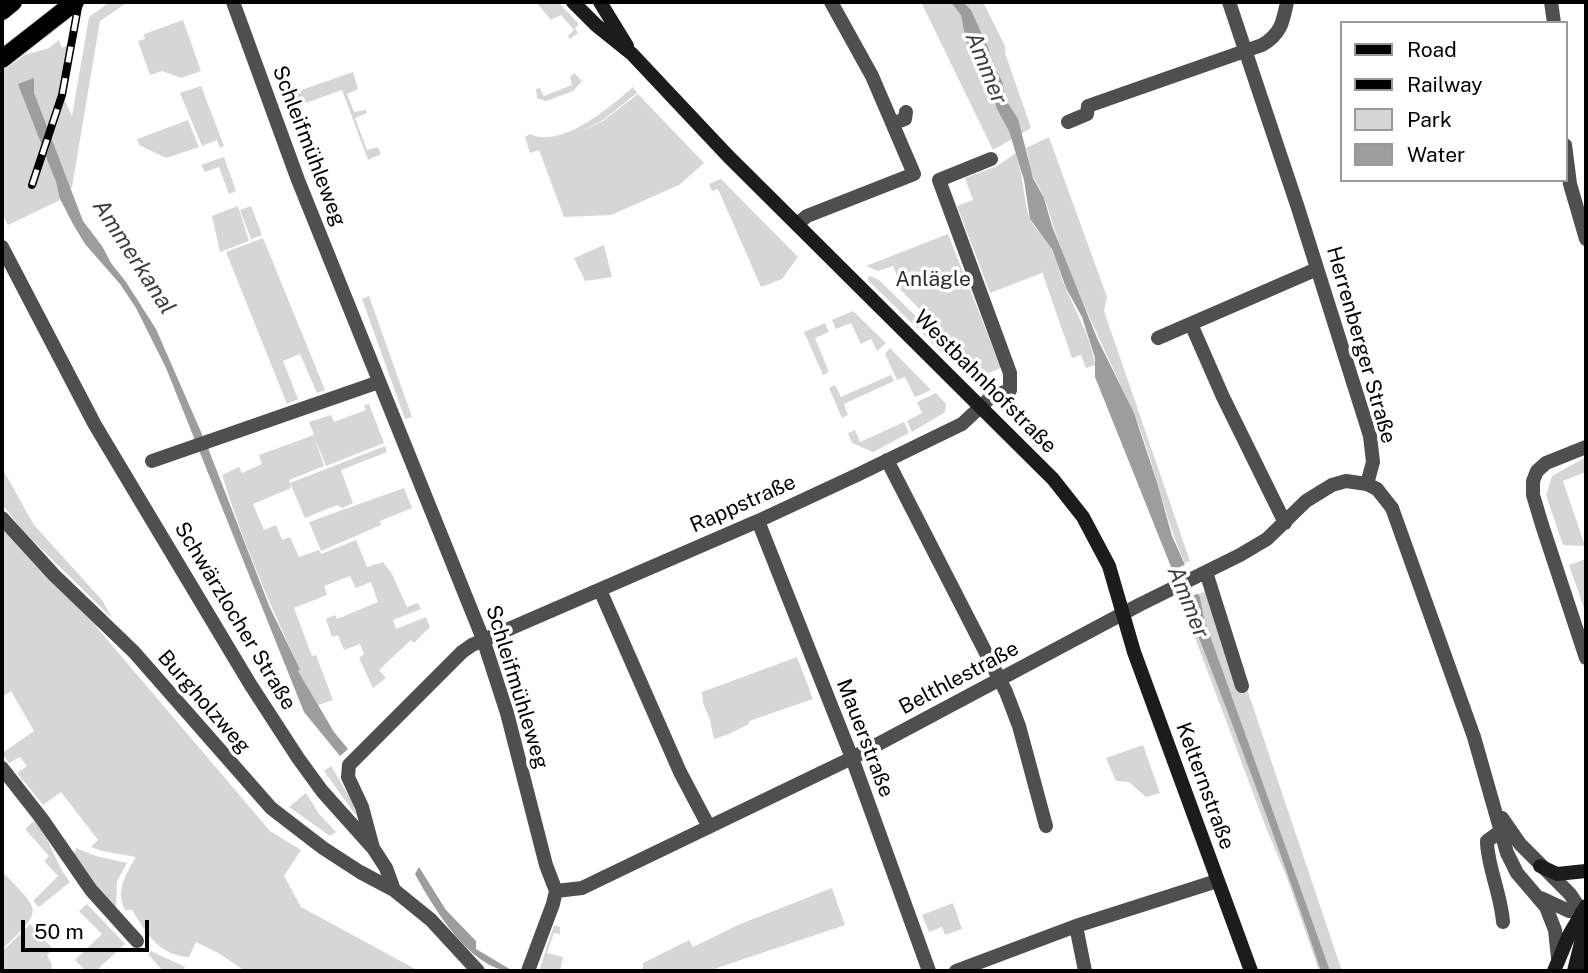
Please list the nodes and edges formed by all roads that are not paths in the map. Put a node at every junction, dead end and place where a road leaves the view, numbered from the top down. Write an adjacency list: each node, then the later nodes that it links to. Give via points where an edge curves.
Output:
1 (13, 2): 10 (main road)
2 (233, 2): 28 (street, Schleifmühleweg)
3 (573, 2): 13 (main road, Westbahnhofstraße)
4 (600, 2): 13 (main road, Westbahnhofstraße)
5 (831, 2): 17 (street)
6 (1230, 2): 12 (street, Herrenberger Straße)
7 (1287, 2): 12 (street, via 1282,28 1274,38)
8 (1551, 2): 11 (street)
9 (68, 7): 14 (main road)
10 (2, 11)
11 (1554, 21)
12 (1245, 51): 16 (street, via 1091,105 1087,114); 25 (street, Herrenberger Straße)
13 (632, 54): 22 (main road, Westbahnhofstraße)
14 (2, 59)
15 (906, 112): 17 (street, via 905,119)
16 (1068, 122)
17 (894, 123): 20 (street)
18 (1567, 158): 23 (street)
19 (991, 159): 21 (street)
20 (914, 173): 21 (street); 22 (street)
21 (939, 180): 29 (street, Rappstraße, via 1010,373 1010,390 996,394)
22 (797, 224): 29 (main road, Westbahnhofstraße)
23 (1586, 239)
24 (2, 247): 50 (street, Schwärzlocher Straße, via 95,425 250,684 322,790)
25 (1317, 270): 26 (street); 33 (street, Herrenberger Straße, via 1370,436 1373,462)
26 (1191, 324): 27 (street); 36 (street)
27 (1158, 338)
28 (379, 382): 32 (street); 40 (street, Schleifmühleweg)
29 (981, 407): 31 (street, Rappstraße, via 962,424); 39 (main road, Westbahnhofstraße, via 1080,512 1109,566)
30 (1586, 447): 41 (street, via 1546,463 1533,481 1542,525)
31 (887, 460): 35 (street, Rappstraße); 42 (street)
32 (152, 461)
33 (1367, 484): 36 (street, Belthlestraße, via 1346,481 1332,485 1306,501); 46 (street, via 1392,508)
34 (2, 518): 54 (street, Burgholzweg, via 134,652 271,808 323,848)
35 (758, 521): 38 (street, Rappstraße); 44 (street, Mauerstraße)
36 (1285, 523): 37 (street, Belthlestraße, via 1267,539)
37 (1202, 574): 39 (street, Belthlestraße); 43 (street)
38 (600, 590): 40 (street, Rappstraße); 48 (street)
39 (1123, 615): 42 (street, Belthlestraße); 53 (main road, Kelternstraße)
40 (483, 639): 50 (street, Rappstraße, via 462,652 349,765 348,777); 55 (street, Schleifmühleweg)
41 (1586, 658)
42 (1000, 679): 44 (street, Belthlestraße); 47 (street, via 1019,726)
43 (1242, 686)
44 (852, 758): 48 (street, Belthlestraße); 64 (street, Mauerstraße)
45 (2, 768): 60 (street, via 91,890)
46 (1497, 810): 49 (street); 51 (street)
47 (1045, 826)
48 (709, 827): 55 (street, Belthlestraße, via 582,888)
49 (1501, 831): 56 (street, via 1517,873); 58 (street, via 1487,841 1487,850)
50 (373, 848): 54 (street, Schwärzlocher Straße)
51 (1540, 866): 52 (main road, via 1557,874); 57 (street)
52 (1586, 871)
53 (1217, 881): 59 (street); 67 (main road, Kelternstraße)
54 (394, 890): 62 (street, Schwärzlocher Straße, via 431,920)
55 (556, 891): 63 (street)
56 (1540, 897): 57 (street, via 1569,911); 61 (street, via 1553,921)
57 (1585, 910): 61 (main road); 68 (main road)
58 (1503, 922)
59 (1076, 926): 65 (street); 66 (street)
60 (137, 941)
61 (1556, 965)
62 (478, 971)
63 (528, 971)
64 (929, 971)
65 (956, 971)
66 (1085, 971)
67 (1251, 971)
68 (1574, 971)

